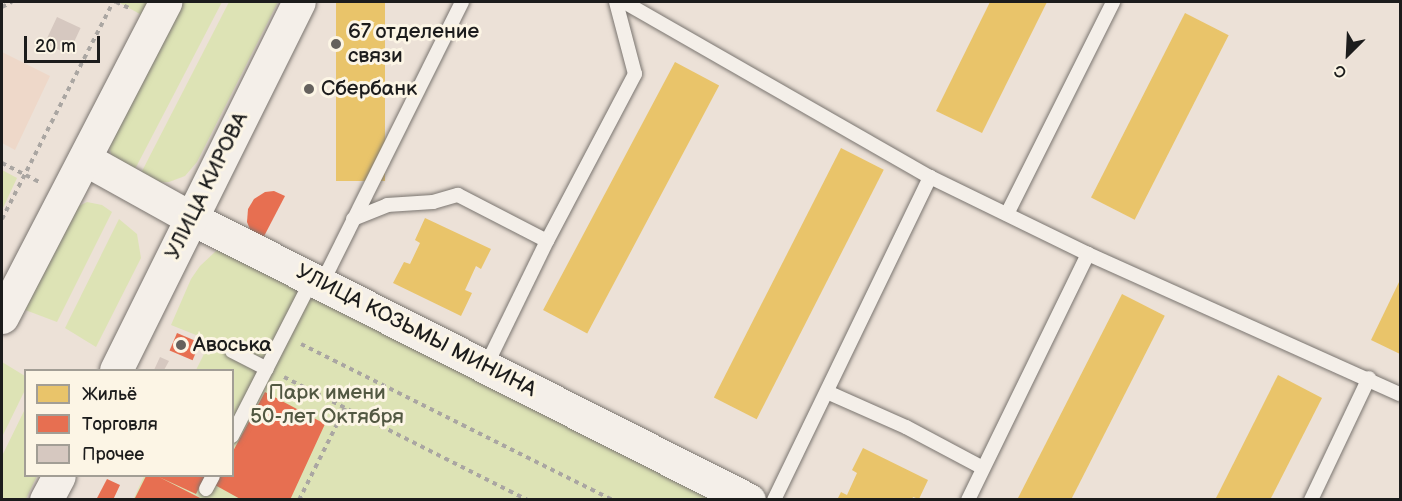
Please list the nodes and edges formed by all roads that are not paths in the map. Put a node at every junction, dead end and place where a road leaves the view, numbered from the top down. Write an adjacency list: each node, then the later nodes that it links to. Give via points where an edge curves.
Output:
1 (165, 2): 7 (main road)
2 (299, 2): 10 (main road, УЛИЦА КИРОВА)
3 (462, 2): 11 (lane)
4 (616, 2): 12 (lane, via 635,74)
5 (624, 2): 8 (lane)
6 (1113, 2): 9 (lane)
7 (85, 159): 10 (main road, УЛИЦА КОЗЬМЫ МИНИНА); 15 (main road)
8 (930, 177): 9 (lane); 21 (lane)
9 (1007, 213): 13 (lane)
10 (190, 218): 14 (main road, УЛИЦА КОЗЬМЫ МИНИНА); 18 (main road, УЛИЦА КИРОВА)
11 (353, 219): 12 (lane, via 387,205 433,202 458,195); 14 (lane)
12 (548, 241): 17 (lane)
13 (1088, 254): 20 (lane); 24 (lane)
14 (318, 280): 17 (main road, УЛИЦА КОЗЬМЫ МИНИНА); 19 (lane)
15 (2, 317)
16 (232, 351): 19 (lane)
17 (486, 366): 29 (main road, УЛИЦА КОЗЬМЫ МИНИНА)
18 (116, 369)
19 (267, 369): 23 (lane)
20 (1369, 378): 22 (lane); 32 (lane)
21 (827, 392): 24 (lane, via 906,427); 30 (lane)
22 (1401, 394)
23 (234, 432)
24 (983, 468): 31 (lane)
25 (58, 477): 28 (main road)
26 (212, 477): 27 (lane)
27 (206, 489)
28 (46, 500)
29 (749, 500)
30 (774, 500)
31 (968, 500)
32 (1311, 500)

